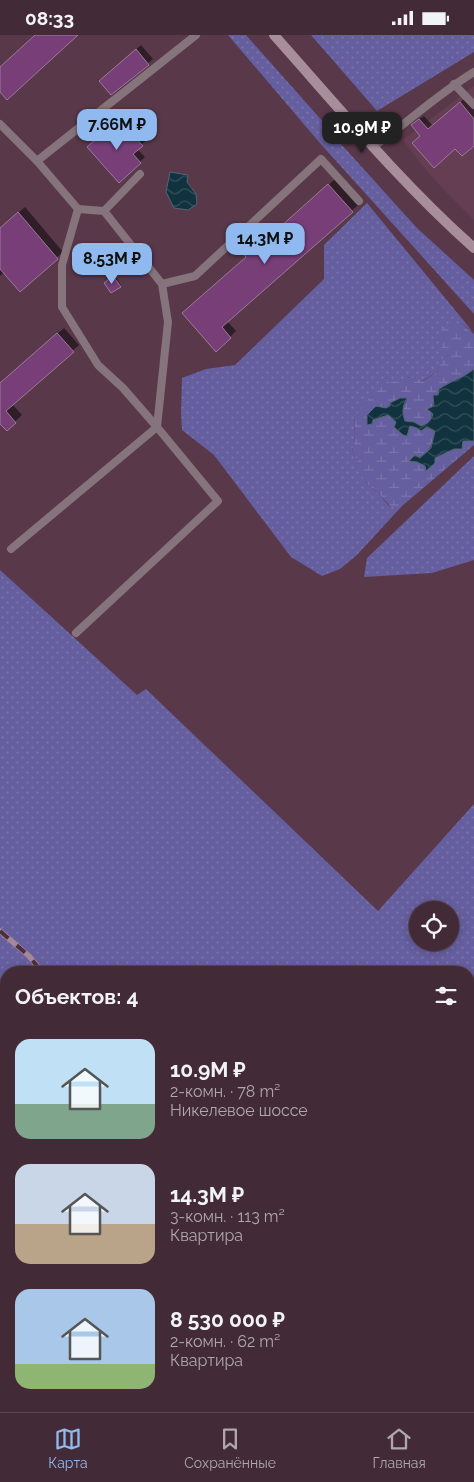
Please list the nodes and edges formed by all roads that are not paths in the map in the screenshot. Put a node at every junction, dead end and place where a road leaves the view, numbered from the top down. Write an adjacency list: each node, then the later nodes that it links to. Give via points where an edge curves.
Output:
1 (196, 35): 8 (lane)
2 (274, 35): 7 (main road)
3 (474, 72): 4 (lane)
4 (454, 84): 5 (lane); 7 (lane)
5 (474, 105)
6 (0, 124): 8 (lane)
7 (373, 147): 13 (main road)
8 (37, 161): 11 (lane)
9 (140, 173): 12 (lane)
10 (360, 201): 14 (lane, via 321,159 194,275)
11 (78, 209): 12 (lane); 15 (lane, via 62,265 62,307 98,365)
12 (104, 211): 14 (lane)
13 (474, 248)
14 (162, 284): 15 (lane, via 168,322)
15 (157, 427): 16 (lane); 17 (lane, via 218,501)
16 (11, 549)
17 (76, 633)

